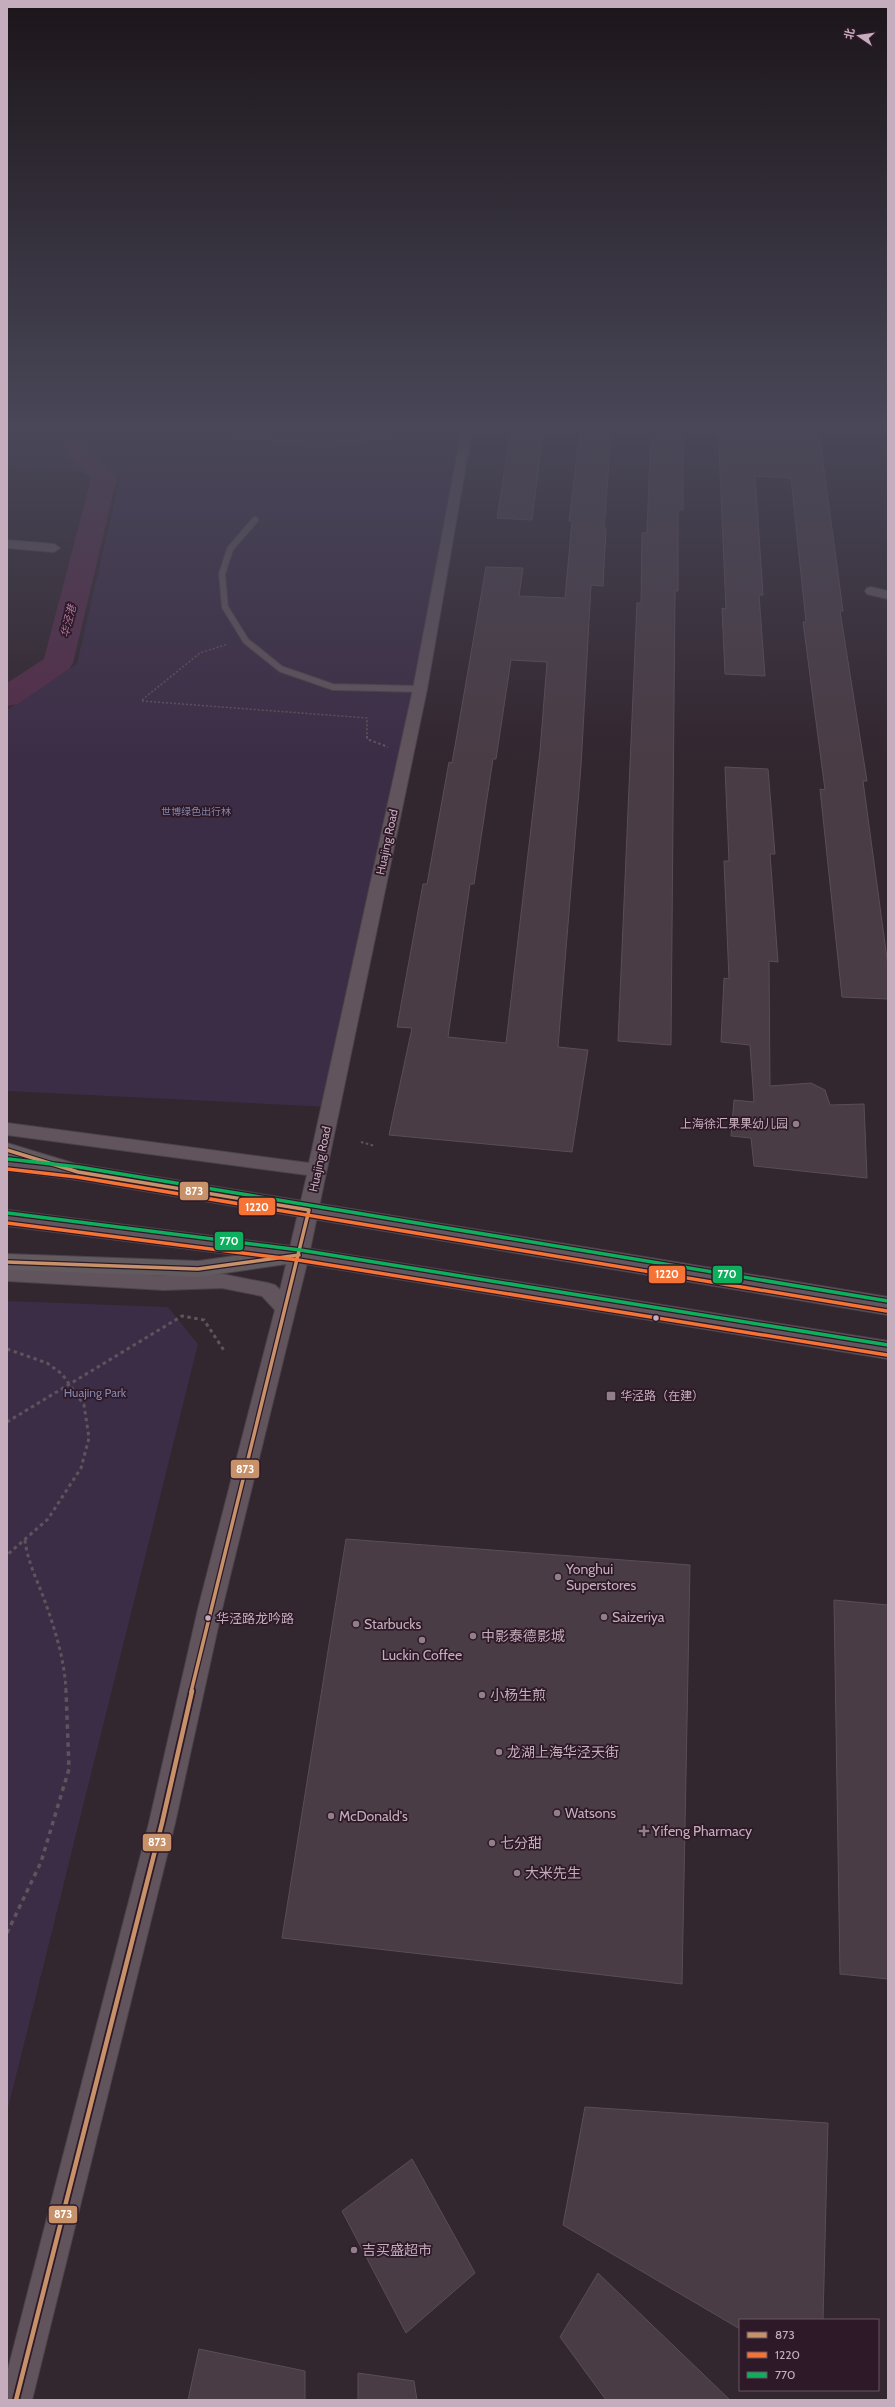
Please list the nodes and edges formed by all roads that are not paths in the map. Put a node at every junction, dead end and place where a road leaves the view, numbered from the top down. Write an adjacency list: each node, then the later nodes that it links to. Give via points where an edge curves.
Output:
1 (241, 536): 7 (lane, via 230,549 222,574 225,607 244,638 281,669 333,687)
2 (448, 536): 7 (street, Huajing Road)
3 (7, 544): 4 (street)
4 (54, 548)
5 (871, 591): 6 (street)
6 (888, 594)
7 (420, 689): 11 (street, Huajing Road)
8 (7, 1129): 11 (street)
9 (7, 1150): 12 (highway)
10 (7, 1164): 12 (main road)
11 (317, 1170): 13 (street, Huajing Road)
12 (78, 1172): 13 (main road)
13 (309, 1210): 15 (street, Huajing Road); 18 (main road)
14 (7, 1218): 15 (main road)
15 (299, 1255): 16 (highway, via 198,1269); 19 (street, Huajing Road); 20 (main road)
16 (7, 1262)
17 (7, 1274): 19 (street, via 164,1283 222,1281 268,1290)
18 (888, 1306)
19 (286, 1308): 21 (street, Huajing Road, via 210,1609 162,1823)
20 (888, 1350)
21 (16, 2400)

